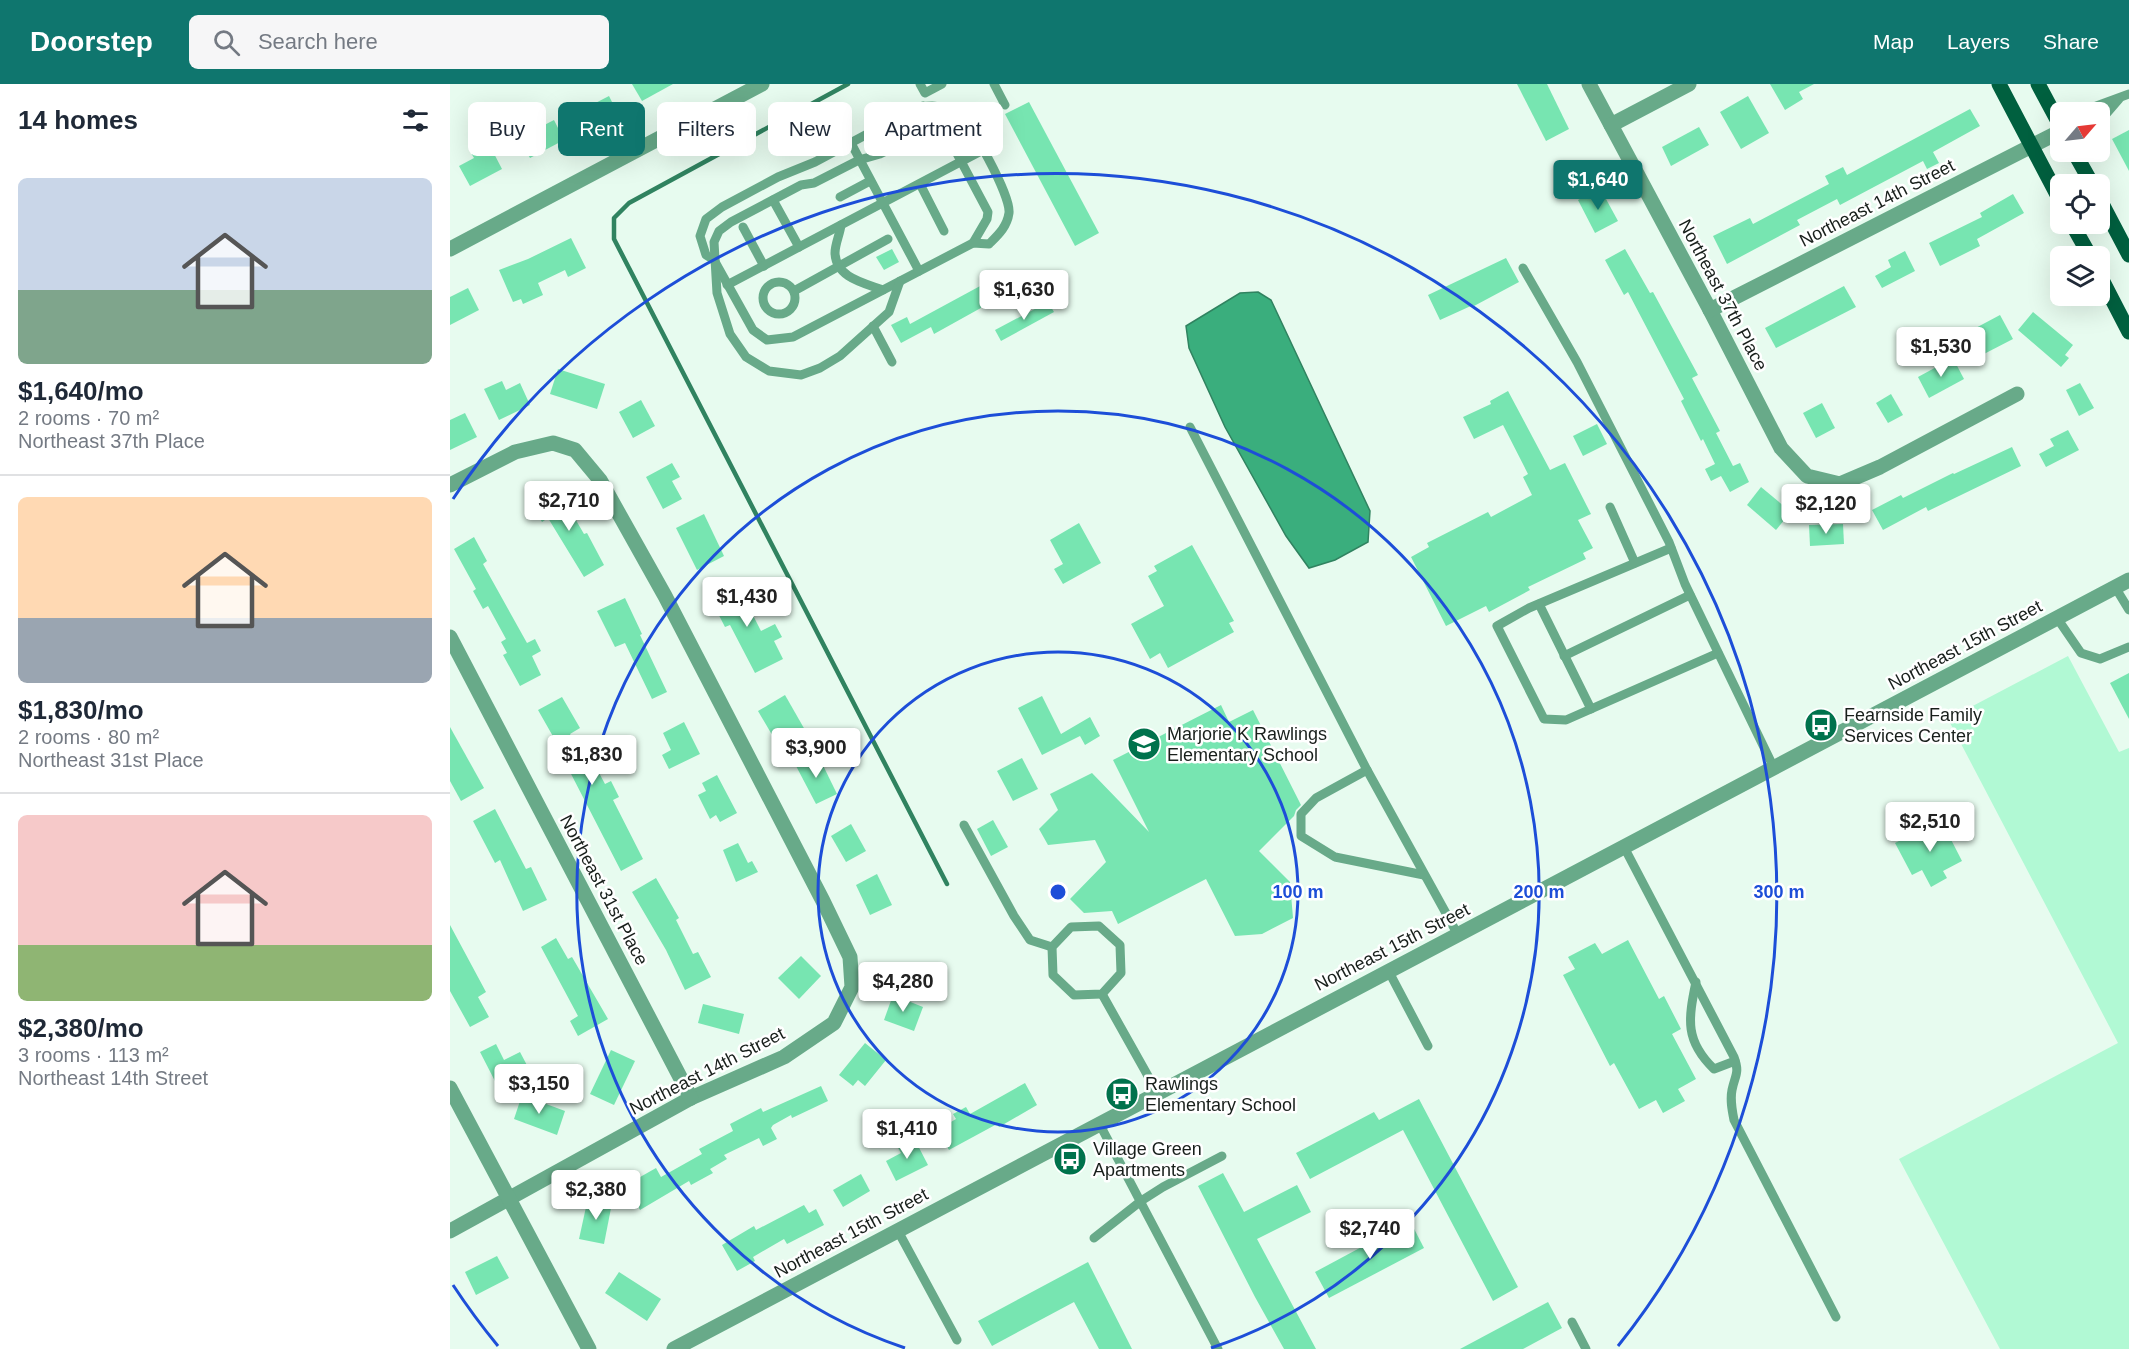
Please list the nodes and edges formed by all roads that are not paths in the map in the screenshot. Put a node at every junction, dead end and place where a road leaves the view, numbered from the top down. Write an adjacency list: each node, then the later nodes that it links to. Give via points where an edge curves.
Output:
1 (762, 84): 39 (street)
2 (942, 84): 8 (lane)
3 (993, 84): 12 (lane)
4 (1589, 84): 15 (street, Northeast 37th Place)
5 (1689, 84): 15 (street)
6 (1999, 84): 18 (main road)
7 (2038, 84): 13 (main road)
8 (922, 88)
9 (2129, 94): 10 (lane)
10 (2119, 99): 11 (lane); 14 (lane)
11 (2107, 102)
12 (1005, 105)
13 (2050, 107)
14 (2110, 109)
15 (1611, 125): 51 (street, Northeast 37th Place)
16 (2050, 136): 18 (street, Northeast 14th Street)
17 (852, 145): 24 (lane)
18 (2032, 147): 27 (main road); 51 (street, Northeast 14th Street)
19 (826, 156): 41 (lane, via 778,177 706,219 700,236 706,255)
20 (873, 156): 24 (lane)
21 (959, 156): 25 (lane)
22 (972, 156): 25 (lane)
23 (986, 156): 37 (lane, via 1005,194 1009,212 1004,230 988,243)
24 (859, 160): 26 (lane); 30 (lane)
25 (962, 161): 28 (lane); 37 (lane, via 988,212)
26 (870, 181): 29 (lane); 31 (lane)
27 (2050, 181)
28 (920, 184): 31 (lane); 35 (lane)
29 (840, 197)
30 (773, 200): 38 (lane); 41 (lane, via 719,231 714,242)
31 (882, 204): 33 (lane); 45 (lane)
32 (2110, 219): 40 (main road)
33 (841, 225): 38 (lane); 43 (lane, via 835,251)
34 (743, 227): 42 (lane)
35 (944, 231)
36 (888, 239): 43 (lane)
37 (973, 243): 45 (lane)
38 (799, 247): 42 (lane)
39 (450, 249)
40 (2129, 255)
41 (714, 260): 47 (lane); 52 (lane, via 717,293 730,334 746,357 769,371 801,375 820,368 840,356)
42 (764, 266): 47 (lane)
43 (837, 267): 48 (lane, via 849,278); 49 (lane)
44 (1522, 268): 59 (lane, via 1577,362)
45 (919, 271): 46 (lane)
46 (900, 281): 48 (lane); 52 (lane, via 889,312)
47 (728, 285): 48 (lane, via 753,330 767,339 793,337)
48 (883, 290)
49 (794, 291)
50 (2110, 295): 53 (main road)
51 (1710, 310): 55 (street, Northeast 37th Place, via 1781,448 1807,476 1840,484)
52 (873, 326): 54 (lane)
53 (2129, 332)
54 (892, 362)
55 (2017, 394)
56 (1190, 427): 73 (lane)
57 (450, 485): 86 (street, Northeast 14th Street, via 515,452 553,443 574,450 600,480 665,596 850,957 852,987 834,1023 784,1057)
58 (1610, 507): 60 (lane)
59 (1671, 548): 60 (lane); 63 (lane)
60 (1635, 563): 64 (lane)
61 (2129, 580): 62 (street, Northeast 15th Street)
62 (2115, 587): 65 (lane); 66 (street, Northeast 15th Street)
63 (1690, 595): 69 (lane); 70 (lane)
64 (1539, 604): 70 (lane); 71 (lane, via 1497,626 1544,718 1566,720)
65 (2129, 610)
66 (2057, 618): 68 (lane, via 2081,653 2100,659); 72 (street, Northeast 15th Street)
67 (450, 637): 86 (street, Northeast 31st Place)
68 (2129, 647)
69 (1718, 653): 71 (lane); 72 (lane)
70 (1564, 656): 71 (lane)
71 (1591, 710)
72 (1774, 768): 75 (street, Northeast 15th Street)
73 (1367, 770): 76 (lane); 76 (lane, via 1316,798 1301,814 1301,836 1335,857)
74 (964, 825): 78 (lane, via 1030,940)
75 (1624, 847): 77 (street, Northeast 15th Street); 80 (lane)
76 (1424, 875): 77 (lane)
77 (1458, 935): 79 (street, Northeast 15th Street)
78 (1052, 947): 81 (lane, via 1053,975 1074,994); 81 (lane, via 1071,927 1099,926 1120,945 1121,973)
79 (1388, 970): 82 (lane); 85 (street, Northeast 15th Street)
80 (1696, 982): 83 (lane); 83 (lane, via 1689,1013 1692,1038 1701,1056 1714,1069)
81 (1102, 994): 85 (lane)
82 (1428, 1046)
83 (1736, 1061): 94 (lane, via 1731,1104 1734,1120)
84 (450, 1088): 89 (street)
85 (1157, 1092): 87 (street, Northeast 15th Street)
86 (691, 1098): 89 (street, Northeast 14th Street)
87 (1099, 1123): 90 (lane); 92 (street, Northeast 15th Street)
88 (1222, 1156): 90 (lane)
89 (509, 1200): 91 (street, Northeast 14th Street); 97 (street)
90 (1141, 1201): 93 (lane); 99 (lane)
91 (450, 1231)
92 (898, 1231): 96 (lane); 98 (street, Northeast 15th Street)
93 (1094, 1238)
94 (1836, 1317)
95 (1572, 1322): 100 (lane)
96 (957, 1340)
97 (590, 1349)
98 (674, 1349)
99 (1218, 1349)
100 (1586, 1349)

